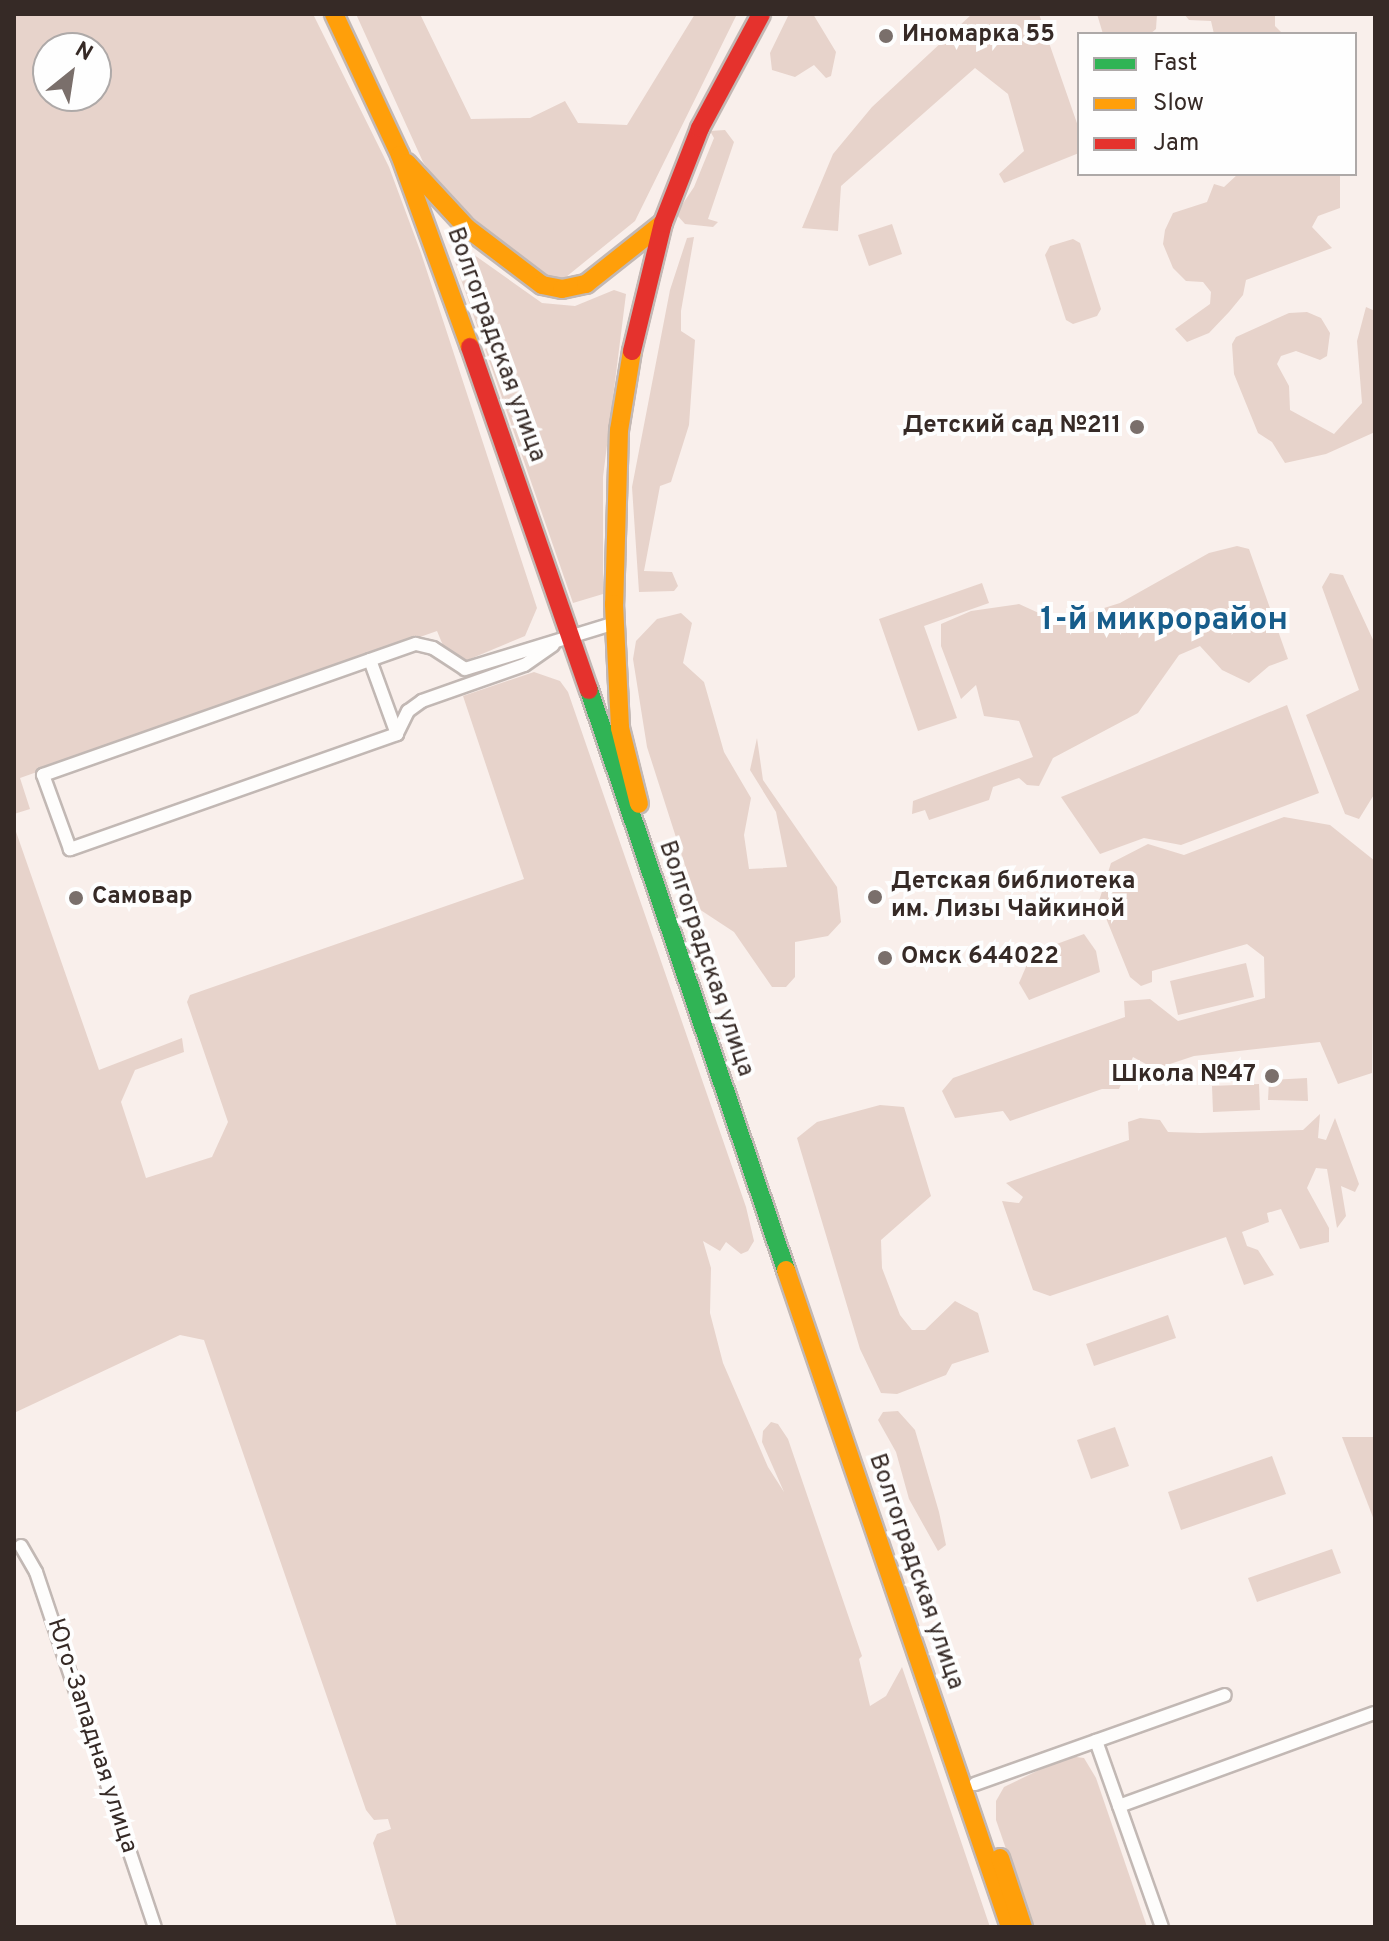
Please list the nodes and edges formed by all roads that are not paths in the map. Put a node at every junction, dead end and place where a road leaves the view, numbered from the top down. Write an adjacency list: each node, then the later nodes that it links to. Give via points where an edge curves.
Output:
1 (334, 14): 3 (main road, Волгоградская улица)
2 (761, 14): 4 (main road, Волгоградская улица, via 700,128)
3 (400, 155): 4 (main road, via 467,228 542,285 562,289 586,284); 6 (main road, Волгоградская улица)
4 (663, 223): 5 (main road, Волгоградская улица, via 637,317 619,430)
5 (615, 623): 6 (street); 14 (main road, Волгоградская улица, via 620,728 635,791)
6 (573, 638): 7 (street); 17 (main road, Волгоградская улица)
7 (553, 645): 8 (street, via 517,650 465,669 425,644); 9 (street, via 524,665 422,701 408,711)
8 (370, 660): 9 (street); 9 (street, via 43,775 65,838 70,849)
9 (397, 734)
10 (21, 1546): 16 (street, Юго-Западная улица, via 36,1572)
11 (1225, 1695): 13 (street)
12 (1375, 1713): 15 (street)
13 (1096, 1741): 14 (street); 15 (street)
14 (975, 1784): 18 (main road, Волгоградская улица)
15 (1119, 1806): 19 (street)
16 (155, 1927)
17 (1010, 1927)
18 (1023, 1927)
19 (1162, 1927)

